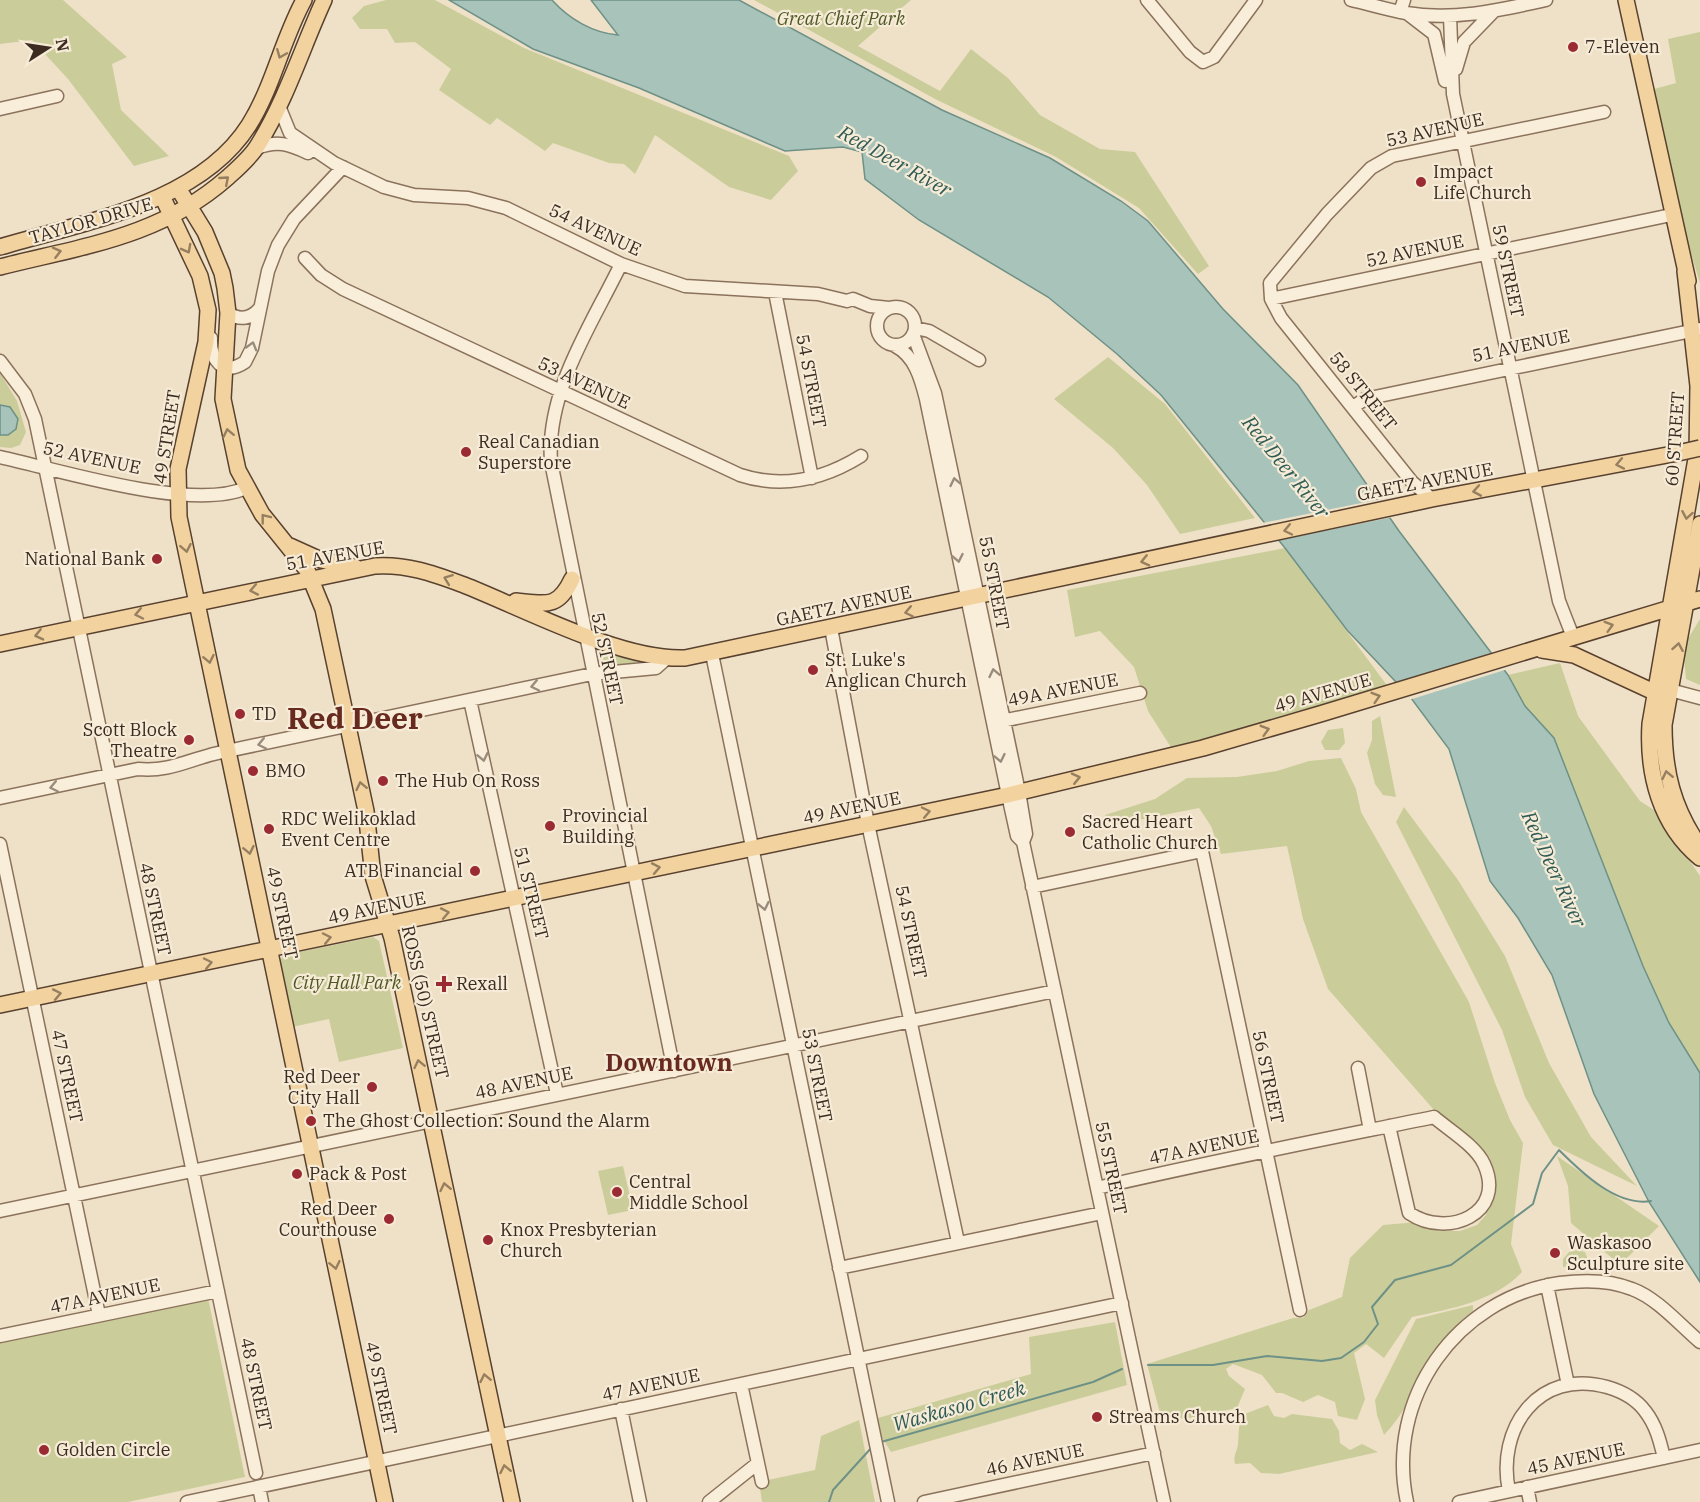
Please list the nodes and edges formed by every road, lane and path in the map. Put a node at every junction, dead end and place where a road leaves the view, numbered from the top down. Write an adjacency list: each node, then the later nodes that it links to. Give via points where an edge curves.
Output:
1 (304, 0): 19 (main road, TAYLOR DRIVE, one-way to 19, via 249,125 213,163)
2 (324, 0): 13 (main road, TAYLOR DRIVE)
3 (1147, 0): 4 (street, via 1203,62 1214,57)
4 (1256, 0)
5 (1351, 0): 8 (street)
6 (1546, 0): 9 (street)
7 (1626, 0): 22 (main road, 60 STREET)
8 (1404, 8): 10 (street); 11 (street, via 1434,34 1445,81)
9 (1494, 11): 10 (street); 11 (street, via 1464,42)
10 (1450, 16): 11 (street, 59 STREET)
11 (1453, 94): 16 (street, 59 STREET)
12 (57, 96): 14 (street)
13 (279, 106): 17 (main road, TAYLOR DRIVE); 18 (street, via 290,134)
14 (0, 109)
15 (1604, 112): 16 (street, 53 AVENUE)
16 (1463, 141): 25 (street, 59 STREET); 30 (street, 53 AVENUE, via 1392,156 1371,168 1274,276 1270,283)
17 (257, 148): 18 (street, via 285,143); 21 (main road, TAYLOR DRIVE, one-way to 17)
18 (339, 165): 27 (street, 54 AVENUE, via 406,194 468,198 506,208); 32 (street, via 282,237 270,263)
19 (178, 188): 20 (main road, TAYLOR DRIVE); 21 (main road, ROSS (50) STREET)
20 (162, 196): 23 (main road, 49 STREET); 24 (main road, TAYLOR DRIVE)
21 (190, 207): 23 (main road, TAYLOR DRIVE); 35 (main road, ROSS (50) STREET, via 222,273)
22 (1671, 215): 25 (street, 52 AVENUE); 37 (main road, 60 STREET)
23 (172, 218): 28 (main road, TAYLOR DRIVE, one-way to 23, via 122,236); 34 (main road, 49 STREET, one-way to 34, via 200,276)
24 (0, 247)
25 (1486, 254): 30 (street, 52 AVENUE); 43 (street, 59 STREET)
26 (305, 258): 44 (street, 53 AVENUE, via 338,286)
27 (621, 264): 29 (street, 54 AVENUE, via 685,286); 44 (street, 52 STREET)
28 (0, 267)
29 (775, 292): 31 (street, 54 AVENUE, via 818,294); 50 (street, 54 STREET)
30 (1271, 299): 45 (street, 58 STREET, via 1281,318)
31 (847, 301): 33 (street, 54 AVENUE); 36 (street, 54 AVENUE)
32 (260, 308): 35 (street, via 244,318); 42 (street, one-way to 32, via 239,366 249,357)
33 (889, 308): 36 (street, via 880,315); 38 (street, via 908,312)
34 (208, 310): 42 (street, via 211,353); 53 (main road, 49 STREET, via 206,342 178,469)
35 (228, 313): 42 (main road, ROSS (50) STREET)
36 (877, 327): 39 (street, via 884,342)
37 (1697, 329): 43 (street, 51 AVENUE); 66 (main road, 60 STREET, one-way to 66, via 1697,453)
38 (914, 331): 39 (street, via 906,343); 40 (street, via 929,331); 62 (street, 55 STREET, one-way to 38, via 935,393)
39 (895, 346): 62 (street, 55 STREET, one-way to 62, via 909,355 923,386)
40 (979, 360)
41 (0, 361): 49 (street, 48 STREET, via 31,406)
42 (224, 366): 52 (main road, ROSS (50) STREET, one-way to 42, via 225,420)
43 (1510, 368): 45 (street, 51 AVENUE, via 1363,399); 51 (street, 59 STREET)
44 (561, 391): 50 (street, 53 AVENUE, via 740,476 770,482); 60 (street, 52 STREET, via 553,414 550,451)
45 (1353, 407): 54 (street, 58 STREET, via 1412,482)
46 (1700, 448): 51 (main road, GAETZ AVENUE, one-way to 51, bridge)
47 (861, 456): 50 (street, 53 AVENUE)
48 (0, 457): 49 (street, 52 AVENUE)
49 (45, 466): 53 (street, 52 AVENUE); 67 (street, 48 STREET)
50 (812, 478)
51 (1534, 481): 54 (main road, GAETZ AVENUE, one-way to 54); 70 (street, 59 STREET, via 1559,601)
52 (246, 488): 53 (street, 52 AVENUE, via 210,497); 56 (main road, ROSS (50) STREET, one-way to 52)
53 (177, 495): 65 (main road, 49 STREET, one-way to 65)
54 (1432, 499): 62 (main road, GAETZ AVENUE, one-way to 62)
55 (1700, 524): 61 (main road)
56 (287, 544): 57 (main road, via 321,560); 59 (main road, ROSS (50) STREET)
57 (361, 568): 59 (main road, 51 AVENUE); 63 (main road, 51 AVENUE, one-way to 57, via 414,568)
58 (1700, 568): 61 (main road)
59 (311, 579): 65 (main road, 51 AVENUE, one-way to 65); 82 (main road, ROSS (50) STREET, via 323,609)
60 (572, 579): 63 (main road, via 564,595 554,602); 69 (street, 52 STREET)
61 (1691, 582): 64 (main road)
62 (972, 597): 68 (main road, GAETZ AVENUE, one-way to 68); 81 (street, 55 STREET)
63 (502, 600): 69 (main road, 51 AVENUE)
64 (1692, 601): 66 (main road, 49 AVENUE); 77 (main road, one-way to 64)
65 (196, 602): 67 (main road, 51 AVENUE, one-way to 67); 84 (main road, 49 STREET, one-way to 84)
66 (1670, 608): 70 (main road, 49 AVENUE, one-way to 66); 77 (main road, 60 STREET)
67 (78, 627): 71 (main road, 51 AVENUE, one-way to 71); 85 (street, 48 STREET)
68 (831, 628): 73 (main road, GAETZ AVENUE); 89 (street, 54 STREET)
69 (584, 634): 74 (main road, 51 AVENUE, via 644,656); 75 (street, 52 STREET)
70 (1573, 637): 72 (main road, 49 AVENUE)
71 (0, 644)
72 (1532, 650): 76 (main road, via 1574,656); 86 (main road, 49 AVENUE, one-way to 72, via 1203,748)
73 (712, 654): 74 (main road, GAETZ AVENUE); 92 (street, 53 STREET)
74 (666, 659): 75 (street, GAETZ AVENUE, via 656,668)
75 (592, 674): 80 (street, GAETZ AVENUE, one-way to 80); 94 (street, 52 STREET)
76 (1628, 682): 77 (main road); 83 (main road, via 1642,700)
77 (1663, 692): 79 (street); 83 (main road); 88 (main road, one-way to 77)
78 (1140, 693): 81 (street, 49A AVENUE)
79 (1700, 698)
80 (470, 700): 82 (street, GAETZ AVENUE); 96 (street, 51 STREET, one-way to 96)
81 (998, 721): 86 (street, 55 STREET)
82 (348, 726): 84 (street, GAETZ AVENUE, one-way to 84); 97 (main road, ROSS (50) STREET, one-way to 82, via 370,861 366,811)
83 (1650, 736): 88 (main road, via 1652,776)
84 (228, 751): 85 (street, GAETZ AVENUE, via 182,761 176,767); 98 (main road, 49 STREET, one-way to 98)
85 (109, 775): 87 (street, GAETZ AVENUE, one-way to 87); 99 (street, 48 STREET)
86 (1014, 793): 89 (main road, 49 AVENUE, one-way to 86); 95 (street, 55 STREET, via 1017,836 1023,842)
87 (0, 798)
88 (1670, 807): 91 (main road); 93 (main road, via 1676,831)
89 (868, 824): 92 (main road, 49 AVENUE); 103 (street, 54 STREET)
90 (0, 844): 101 (street, 47 STREET)
91 (1700, 847)
92 (752, 848): 94 (main road, 49 AVENUE, one-way to 92); 104 (street, 53 STREET, one-way to 104)
93 (1700, 858)
94 (632, 873): 96 (main road, 49 AVENUE); 106 (street, 52 STREET)
95 (1032, 887): 100 (street, 55 STREET); 112 (street, 56 STREET, via 1202,851)
96 (514, 899): 97 (main road, 49 AVENUE, one-way to 96); 107 (street, 51 STREET)
97 (388, 925): 98 (main road, 49 AVENUE, one-way to 97); 108 (main road, ROSS (50) STREET, one-way to 97)
98 (269, 950): 99 (main road, 49 AVENUE, one-way to 98); 111 (main road, 49 STREET)
99 (151, 975): 101 (main road, 49 AVENUE, one-way to 99); 113 (street, 48 STREET)
100 (1054, 991): 103 (street, 48 AVENUE); 114 (street, 55 STREET)
101 (32, 999): 102 (main road, 49 AVENUE); 115 (street, 47 STREET)
102 (0, 1005)
103 (912, 1022): 104 (street, 48 AVENUE); 118 (street, 54 STREET)
104 (793, 1046): 106 (street, 48 AVENUE); 119 (street, 53 STREET)
105 (1358, 1068): 110 (street)
106 (674, 1071): 107 (street, 48 AVENUE)
107 (557, 1094): 108 (street, 48 AVENUE)
108 (431, 1121): 111 (street, 48 AVENUE); 131 (main road, ROSS (50) STREET, one-way to 108)
109 (1389, 1126): 109 (street, via 1409,1213 1428,1221 1452,1224 1479,1210 1488,1181 1480,1157 1434,1118); 110 (street, 47A AVENUE)
110 (1370, 1130): 112 (street, 47A AVENUE)
111 (311, 1146): 113 (street, 48 AVENUE); 135 (main road, 49 STREET, one-way to 135)
112 (1266, 1152): 114 (street, 47A AVENUE); 123 (street, 56 STREET)
113 (192, 1171): 115 (street, 48 AVENUE); 121 (street, 48 STREET)
114 (1097, 1188): 117 (street, 55 STREET)
115 (73, 1196): 116 (street, 48 AVENUE); 124 (street, 47 STREET)
116 (0, 1211)
117 (1102, 1212): 118 (street); 122 (street, 55 STREET)
118 (958, 1242): 119 (street)
119 (839, 1268): 127 (street, 53 STREET)
120 (1547, 1285): 126 (street, via 1586,1282 1632,1288); 129 (street); 151 (street, via 1488,1310 1465,1326 1436,1358 1418,1390 1406,1427 1402,1467)
121 (218, 1291): 124 (street, 47A AVENUE); 137 (street, 48 STREET)
122 (1122, 1303): 127 (street, 47 AVENUE); 133 (street, 55 STREET)
123 (1300, 1310)
124 (99, 1315): 125 (street, 47A AVENUE)
125 (0, 1336)
126 (1700, 1342)
127 (858, 1359): 128 (street, 47 AVENUE); 148 (street, 53 STREET)
128 (741, 1384): 130 (street, 47 AVENUE); 136 (street)
129 (1568, 1384): 134 (street, via 1602,1386 1635,1401 1652,1421); 141 (street, via 1542,1396 1516,1422 1506,1455)
130 (621, 1409): 131 (street, 47 AVENUE); 146 (street)
131 (498, 1435): 135 (street, 47 AVENUE); 145 (main road, ROSS (50) STREET, one-way to 131)
132 (1700, 1450): 134 (street, 45 AVENUE)
133 (1154, 1454): 149 (street, 46 AVENUE); 150 (street, 55 STREET)
134 (1664, 1458): 140 (street, 45 AVENUE)
135 (376, 1461): 139 (street, 47 AVENUE); 144 (main road, 49 STREET)
136 (758, 1463): 138 (street); 147 (street)
137 (256, 1473)
138 (762, 1482)
139 (259, 1487): 142 (street, 47 AVENUE); 143 (street)
140 (1527, 1487): 141 (street, 45 AVENUE); 153 (street)
141 (1509, 1491): 152 (street, 45 AVENUE)
142 (187, 1502)
143 (262, 1502)
144 (385, 1502)
145 (512, 1502)
146 (640, 1502)
147 (709, 1502)
148 (888, 1502)
149 (924, 1502)
150 (1164, 1502)
151 (1407, 1502)
152 (1459, 1502)
153 (1530, 1502)

